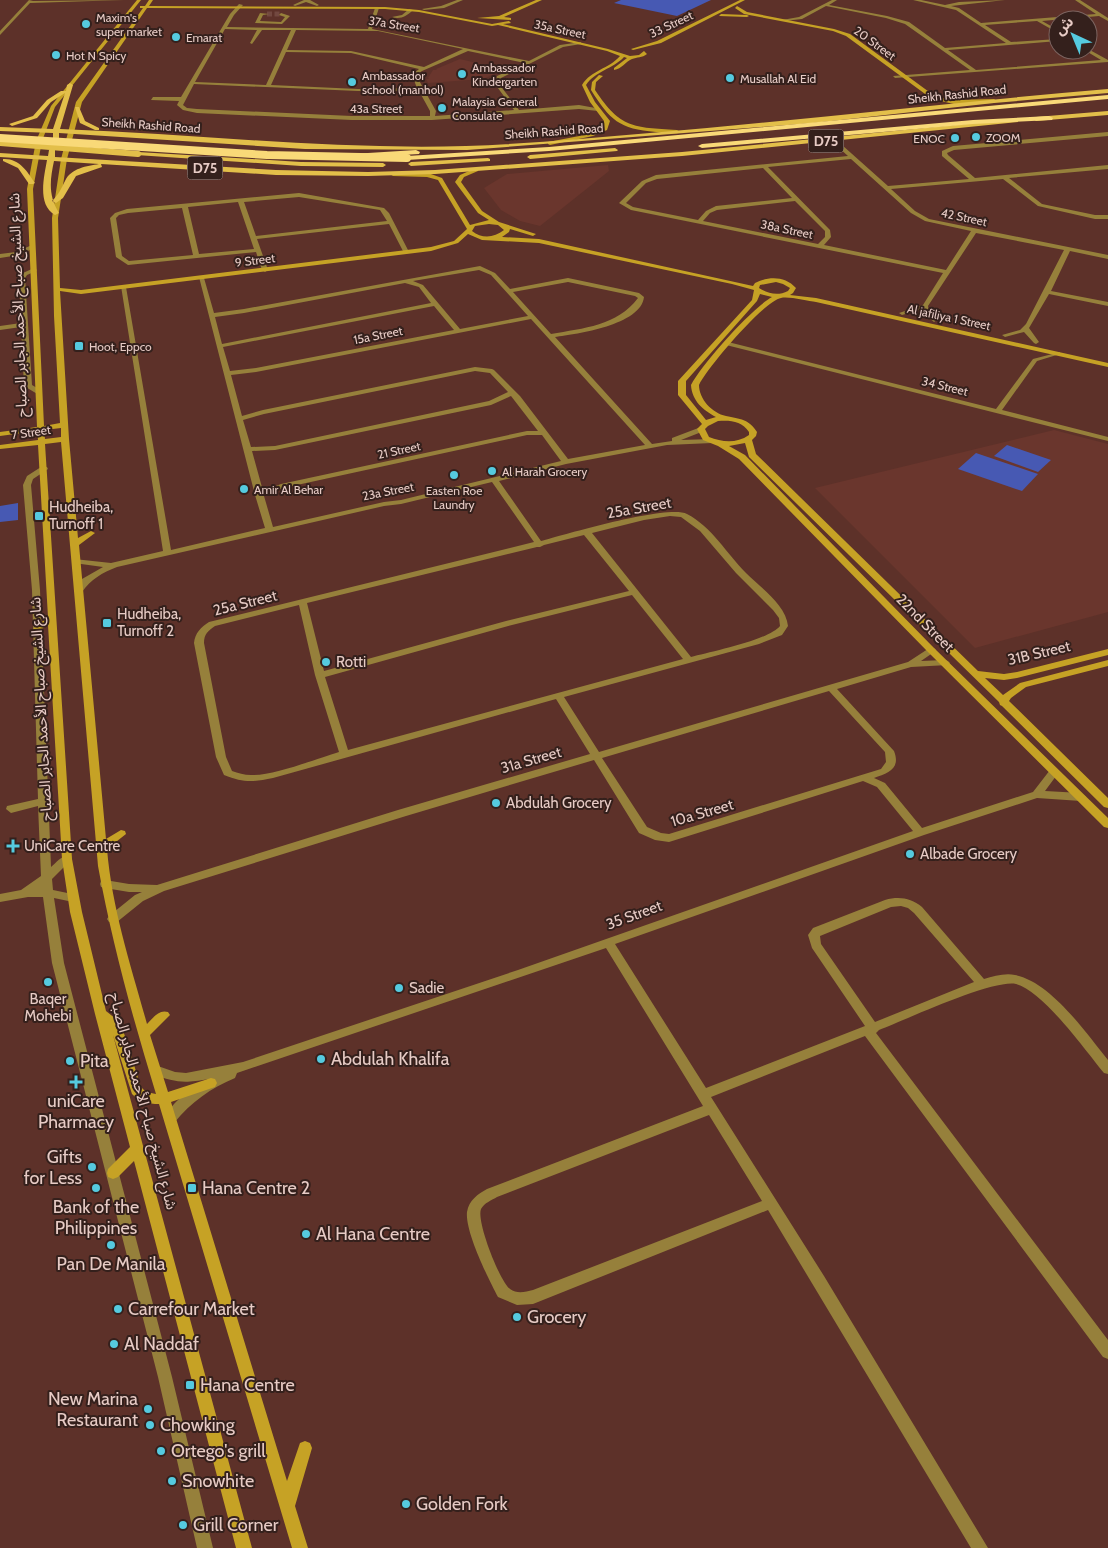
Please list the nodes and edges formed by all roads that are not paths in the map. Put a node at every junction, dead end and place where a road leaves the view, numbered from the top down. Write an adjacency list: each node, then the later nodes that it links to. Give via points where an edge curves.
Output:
1 (122, 0): 14 (street)
2 (138, 0): 45 (street, شارع الشيخ صباح الأحمد الجابر الصباح)
3 (144, 0): 21 (street, via 140,6)
4 (152, 0): 18 (street, via 165,4); 21 (street, شارع الشيخ صباح الأحمد الجابر الصباح)
5 (308, 0): 16 (street); 17 (street)
6 (460, 0): 27 (street)
7 (540, 0): 33 (street)
8 (743, 0): 60 (street, 33 Street, via 659,42)
9 (752, 0): 24 (street, 33 Street)
10 (835, 0): 19 (street)
11 (916, 0): 20 (street)
12 (1003, 0): 20 (street)
13 (1077, 0): 31 (street)
14 (30, 1): 50 (street)
15 (547, 1): 37 (street)
16 (295, 5): 17 (street); 18 (street)
17 (317, 5): 27 (street)
18 (238, 6): 22 (street); 23 (street); 44 (street)
19 (825, 6): 38 (street); 61 (street, via 903,21)
20 (948, 6): 41 (street)
21 (146, 7): 22 (street); 28 (street, شارع الشيخ صباح الأحمد الجابر الصباح)
22 (169, 7): 28 (street)
23 (266, 7): 25 (street); 40 (street, via 258,23)
24 (737, 7): 30 (street, 33 Street); 38 (street, 20 Street, via 746,13)
25 (377, 8): 26 (street); 49 (street)
26 (411, 10): 32 (street, via 403,16); 39 (street)
27 (442, 10): 34 (street, via 469,18)
28 (142, 12): 56 (street, شارع الشيخ صباح الأحمد الجابر الصباح)
29 (281, 14): 40 (street, via 288,16 284,23)
30 (721, 15): 65 (street, 33 Street); 71 (street, 20 Street, via 747,16 835,34)
31 (1099, 15): 35 (street); 36 (street)
32 (394, 17)
33 (497, 17): 34 (street); 37 (street, 35a Street)
34 (489, 18): 39 (street)
35 (1038, 20): 41 (street); 43 (street)
36 (1108, 20)
37 (509, 21): 42 (street); 63 (street, 35a Street, via 524,29)
38 (800, 21): 71 (street, 20 Street, via 848,35)
39 (484, 22): 42 (street, 35a Street)
40 (278, 23): 47 (street)
41 (981, 24): 55 (street)
42 (498, 25): 51 (street, 35a Street)
43 (1048, 26)
44 (224, 28): 46 (street, 37a Street); 72 (street)
45 (115, 29): 56 (street, via 122,31 115,42); 73 (street, شارع الشيخ صباح الأحمد الجابر الصباح)
46 (260, 29): 47 (street, 37a Street); 53 (street)
47 (274, 29): 48 (street, 37a Street)
48 (294, 29): 49 (street, 37a Street); 62 (street)
49 (370, 29): 59 (street, 37a Street)
50 (0, 33)
51 (559, 39): 54 (street, 35a Street); 57 (street)
52 (1048, 41): 55 (street)
53 (252, 43)
54 (579, 43): 57 (street); 63 (street, 35a Street)
55 (1011, 44): 61 (street)
56 (118, 46): 88 (street, شارع الشيخ صباح الأحمد الجابر الصباح)
57 (562, 46): 68 (street)
58 (324, 47): 64 (street, via 353,48)
59 (469, 49): 68 (street, 37a Street); 69 (street)
60 (633, 49): 63 (street); 65 (street)
61 (944, 49): 70 (street)
62 (284, 51): 64 (street); 74 (street)
63 (623, 51): 66 (street); 83 (street, via 616,63 585,83)
64 (351, 52): 69 (street)
65 (644, 52): 66 (street, 33 Street, via 643,56)
66 (632, 57): 87 (street, via 594,82 593,90)
67 (1107, 61): 70 (street)
68 (528, 62): 90 (street, via 504,73 497,82)
69 (422, 68): 75 (street, via 414,76)
70 (976, 72): 71 (street)
71 (900, 78): 82 (street, 20 Street, via 940,100); 89 (street, 20 Street, via 927,102)
72 (193, 83): 74 (street); 79 (street)
73 (70, 85): 77 (street, شارع الشيخ صباح الأحمد الجابر الصباح); 103 (main road)
74 (268, 86): 75 (street)
75 (420, 89): 92 (street, via 433,111)
76 (1108, 91): 82 (main road, Sheikh Rashid Road / D75)
77 (63, 92): 96 (main road, via 35,117); 99 (street, شارع الشيخ صباح الأحمد الجابر الصباح)
78 (165, 94): 79 (street)
79 (184, 97): 81 (street); 92 (street, 43a Street, via 181,106 193,110 338,118)
80 (1108, 97): 94 (highway, Sheikh Rashid Road / D75)
81 (153, 99)
82 (994, 101): 89 (main road, Sheikh Rashid Road / D75)
83 (593, 102): 86 (street, 43a Street); 87 (street)
84 (1108, 105): 112 (highway, Sheikh Rashid Road / D75)
85 (616, 106): 87 (street)
86 (579, 107): 87 (street, 43a Street); 90 (street, 43a Street)
87 (600, 107): 97 (street); 98 (street, via 606,121)
88 (77, 108): 101 (street, شارع الشيخ صباح الأحمد الجابر الصباح); 104 (main road, via 82,122 90,127)
89 (923, 109): 95 (main road, Sheikh Rashid Road / D75)
90 (518, 112): 92 (street, 43a Street)
91 (1108, 113): 93 (main road, D75)
92 (432, 118)
93 (1049, 118): 109 (main road, D75); 112 (highway, via 687,147)
94 (850, 121): 95 (highway); 112 (highway, Sheikh Rashid Road / D75)
95 (754, 126): 100 (main road, Sheikh Rashid Road / D75)
96 (0, 127): 99 (main road)
97 (627, 127): 98 (street, via 614,131); 100 (street)
98 (605, 128): 110 (street, via 591,135)
99 (43, 130): 103 (main road); 106 (street, شارع الشيخ صباح الأحمد الجابر الصباح)
100 (677, 132): 110 (main road, Sheikh Rashid Road / D75)
101 (70, 133): 103 (main road); 104 (main road, Sheikh Rashid Road / D75); 107 (main road, via 170,142); 111 (street, شارع الشيخ صباح الأحمد الجابر الصباح)
102 (1108, 134): 130 (street, via 953,148 944,152)
103 (54, 135): 106 (main road); 115 (main road)
104 (149, 136): 107 (main road, Sheikh Rashid Road / D75)
105 (0, 138): 119 (highway, bridge)
106 (39, 141): 116 (street, شارع الشيخ صباح الأحمد الجابر الصباح)
107 (208, 141): 113 (main road, Sheikh Rashid Road / D75, via 332,148)
108 (0, 143): 117 (main road, bridge)
109 (842, 143): 120 (street, 42 Street); 127 (main road, D75, via 825,141)
110 (550, 144): 113 (main road, Sheikh Rashid Road / D75)
111 (67, 147): 115 (main road); 122 (street, شارع الشيخ صباح الأحمد الجابر الصباح)
112 (613, 147): 123 (highway)
113 (467, 148): 119 (highway)
114 (0, 149): 116 (main road); 117 (main road, bridge)
115 (54, 153): 116 (main road, D75); 122 (main road, D75); 122 (main road); 137 (main road, via 45,189)
116 (36, 154): 118 (main road, D75); 131 (street, شارع الشيخ صباح الأحمد الجابر الصباح)
117 (138, 154): 123 (main road, via 301,164)
118 (0, 155)
119 (346, 158): 123 (highway, bridge)
120 (853, 158): 125 (street); 132 (street, 42 Street)
121 (0, 159): 131 (main road, via 19,165)
122 (64, 159): 124 (main road, D75); 135 (street, شارع الشيخ صباح الأحمد الجابر الصباح)
123 (407, 161)
124 (143, 164): 128 (main road, D75, via 291,173); 135 (main road, via 100,166 77,172)
125 (765, 167): 133 (street); 140 (street, 38a Street, via 653,178 624,200 623,205 630,208)
126 (1107, 168): 129 (street)
127 (476, 170): 128 (main road, D75); 141 (street, via 462,176 458,182 480,212)
128 (387, 173): 143 (street, via 428,175 440,179)
129 (1004, 177): 130 (street); 138 (street, via 1040,205)
130 (974, 180): 132 (street)
131 (31, 183): 156 (street, شارع الشيخ صباح الأحمد الجابر الصباح)
132 (888, 189): 144 (street, 42 Street, via 922,218)
133 (798, 199): 140 (street, via 716,208); 147 (street, via 828,230 828,237)
134 (240, 200): 136 (street); 139 (street, via 304,195 378,208 384,211); 145 (street)
135 (56, 202): 137 (street, شارع الشيخ صباح الأحمد الجابر الصباح)
136 (185, 206): 154 (street); 154 (street, via 117,214 114,224 119,257 123,262 140,263)
137 (55, 213): 164 (street, شارع الشيخ صباح الأحمد الجابر الصباح)
138 (1108, 217)
139 (390, 222): 145 (street); 151 (street)
140 (698, 222): 147 (street, 38a Street)
141 (497, 223): 142 (street); 143 (street, via 480,223)
142 (506, 226): 146 (street, via 506,233); 161 (street, via 728,276)
143 (469, 229): 146 (street, via 474,236); 148 (street, 9 Street, via 456,242)
144 (977, 231): 149 (street, 42 Street); 158 (street)
145 (254, 238): 150 (street)
146 (492, 238): 148 (street, 9 Street); 165 (street, via 539,241 724,280)
147 (819, 247): 158 (street, 38a Street)
148 (431, 249): 151 (street, 9 Street)
149 (1071, 249): 155 (street, 42 Street); 168 (street)
150 (258, 250): 154 (street); 157 (street)
151 (406, 252): 157 (street, 9 Street)
152 (11, 255): 153 (street); 156 (street); 156 (street)
153 (0, 256)
154 (197, 257)
155 (1108, 257)
156 (33, 259): 178 (street, via 23,277); 194 (street, شارع الشيخ صباح الأحمد الجابر الصباح)
157 (265, 270): 159 (street, 9 Street)
158 (948, 272): 173 (street)
159 (201, 278): 162 (street, 9 Street); 175 (street)
160 (406, 281): 166 (street, via 480,268 490,271); 171 (street, via 417,284); 175 (street)
161 (764, 281): 163 (street, Al jafiliya 1 Street, via 780,281); 165 (street, via 757,284)
162 (123, 287): 167 (street, 9 Street); 221 (street)
163 (793, 288): 169 (street); 174 (street, Al jafiliya 1 Street)
164 (56, 289): 167 (street, 9 Street); 170 (street, شارع الشيخ صباح الأحمد الجابر الصباح)
165 (757, 290): 169 (street, Al jafiliya 1 Street); 199 (street, via 755,300 682,381 682,396)
166 (510, 291): 176 (street); 183 (street, via 568,280 637,294 642,298 628,315 617,322)
167 (81, 292): 170 (street, 9 Street)
168 (1046, 292): 172 (street); 180 (street)
169 (783, 296): 185 (street, Al jafiliya 1 Street, via 816,300); 187 (street, via 765,305)
170 (56, 301): 198 (street, شارع الشيخ صباح الأحمد الجابر الصباح)
171 (435, 304): 181 (street); 186 (street)
172 (1108, 304)
173 (924, 306): 174 (street); 177 (street)
174 (902, 313): 177 (street, Al jafiliya 1 Street)
175 (211, 315): 186 (street)
176 (533, 317): 181 (street, 15a Street); 183 (street)
177 (934, 320): 182 (street, Al jafiliya 1 Street)
178 (24, 325): 179 (street); 194 (street, via 27,383)
179 (0, 328)
180 (1026, 328): 182 (street); 184 (street)
181 (458, 331): 192 (street, 15a Street, via 256,370)
182 (1005, 335): 184 (street, Al jafiliya 1 Street)
183 (551, 336): 209 (street)
184 (1036, 342): 189 (street, Al jafiliya 1 Street)
185 (1024, 345): 188 (street, Al jafiliya 1 Street); 190 (street, via 1033,352)
186 (220, 346): 192 (street)
187 (727, 346): 195 (street, 34 Street); 196 (street, via 695,384 700,401)
188 (1058, 353): 190 (street); 191 (street, Al jafiliya 1 Street)
189 (1108, 359)
190 (1035, 360): 195 (street)
191 (1108, 365)
192 (228, 372): 197 (street)
193 (512, 393): 197 (street, via 492,371 475,370); 201 (street); 211 (street, via 491,403 274,448)
194 (39, 394): 200 (street, شارع الشيخ صباح الأحمد الجابر الصباح)
195 (1002, 412): 204 (street, 34 Street)
196 (724, 418): 199 (street); 205 (street, 22nd Street, via 750,425 753,430)
197 (240, 419): 211 (street)
198 (64, 425): 200 (street, 7 Street); 203 (street, شارع الشيخ صباح الأحمد الجابر الصباح)
199 (703, 426): 207 (street, 22nd Street, via 702,434); 208 (street, 23a Street)
200 (41, 428): 202 (street, 7 Street); 206 (street, شارع الشيخ صباح الأحمد الجابر الصباح)
201 (544, 433): 212 (street); 215 (street, 21 Street, via 527,433 281,486)
202 (0, 434)
203 (65, 439): 206 (street, 7 Street); 219 (street, شارع الشيخ صباح الأحمد الجابر الصباح)
204 (1108, 439)
205 (748, 440): 207 (street, via 731,444); 235 (street, 22nd Street, via 752,455)
206 (42, 442): 210 (street, 7 Street); 213 (street, شارع الشيخ صباح الأحمد الجابر الصباح)
207 (717, 442): 208 (street, 23a Street); 229 (street, 22nd Street, via 742,458)
208 (667, 443): 209 (street, 23a Street)
209 (650, 446): 212 (street, 23a Street)
210 (0, 448)
211 (248, 449): 215 (street)
212 (566, 462): 214 (street, 23a Street)
213 (44, 469): 227 (street, شارع الشيخ صباح الأحمد الجابر الصباح); 228 (street, via 30,478 27,485 34,548)
214 (495, 480): 216 (street, 23a Street); 220 (street)
215 (259, 495): 216 (street)
216 (269, 528): 221 (street, 23a Street)
217 (91, 533): 219 (street)
218 (587, 533): 220 (street, 25a Street); 225 (street); 231 (street, 25a Street, via 644,518 683,515 703,529 783,618 784,626 779,634)
219 (75, 544): 222 (street, شارع الشيخ صباح الأحمد الجابر الصباح)
220 (540, 545): 226 (street, 25a Street)
221 (167, 551): 223 (street, 23a Street)
222 (77, 561): 223 (street, 23a Street); 224 (street, شارع الشيخ صباح الأحمد الجابر الصباح)
223 (114, 565): 224 (street, 23a Street, via 98,572)
224 (79, 590): 252 (street, شارع الشيخ صباح الأحمد الجابر الصباح)
225 (634, 592): 231 (street); 236 (street)
226 (303, 603): 236 (street); 240 (street, 25a Street, via 212,624 199,636 221,757 228,773 253,779)
227 (53, 617): 228 (street); 253 (street, شارع الشيخ صباح الأحمد الجابر الصباح)
228 (37, 630): 246 (street)
229 (931, 650): 232 (street, 22nd Street); 234 (street, 31a Street)
230 (1108, 652): 235 (street, 31B Street, via 1017,675)
231 (688, 659): 238 (street, 25a Street)
232 (945, 663): 234 (street, 31a Street); 242 (street, 22nd Street)
233 (1108, 663): 239 (street, 31B Street, via 1023,685 1007,696)
234 (911, 664): 237 (street, 31a Street)
235 (976, 674): 239 (street, 22nd Street)
236 (320, 675): 240 (street)
237 (830, 687): 241 (street, 31a Street); 243 (street, 10a Street, via 890,751 891,765 885,771)
238 (558, 696): 240 (street, 25a Street); 241 (street, 10a Street)
239 (1003, 703): 247 (street, 22nd Street)
240 (344, 754)
241 (596, 757): 243 (street, 10a Street, via 643,830 659,838 668,838); 256 (street, 31a Street)
242 (1054, 772): 244 (street); 245 (street, 22nd Street)
243 (865, 778): 250 (street, via 881,785)
244 (1037, 794): 245 (street, 35 Street); 250 (street, 35 Street)
245 (1081, 797): 249 (street, 22nd Street)
246 (44, 801): 248 (street); 254 (street)
247 (1108, 804)
248 (11, 809)
249 (1108, 824)
250 (920, 832): 262 (street, 35 Street)
251 (121, 834): 252 (street)
252 (101, 848): 255 (street, شارع الشيخ صباح الأحمد الجابر الصباح)
253 (67, 859): 254 (street); 260 (street, شارع الشيخ صباح الأحمد الجابر الصباح)
254 (46, 878): 257 (street); 258 (street)
255 (105, 884): 256 (street, 31a Street); 261 (street, شارع الشيخ صباح الأحمد الجابر الصباح)
256 (160, 888): 261 (street, 31a Street, via 139,898)
257 (23, 892): 258 (street); 259 (street)
258 (47, 892): 260 (street); 277 (street, via 58,963)
259 (0, 898)
260 (74, 898): 264 (street, شارع الشيخ صباح الأحمد الجابر الصباح)
261 (113, 919): 267 (street, شارع الشيخ صباح الأحمد الجابر الصباح)
262 (608, 942): 268 (street, 35 Street); 272 (street)
263 (982, 984): 266 (street); 266 (street, via 918,910 908,903 895,901 822,928 814,935 816,945); 269 (street, via 1010,979 1037,990)
264 (100, 1014): 273 (street, via 119,1032 138,1094 151,1100); 276 (street, شارع الشيخ صباح الأحمد الجابر الصباح)
265 (164, 1015): 267 (street)
266 (871, 1030): 272 (street); 279 (street)
267 (144, 1034): 270 (street, شارع الشيخ صباح الأحمد الجابر الصباح)
268 (243, 1067): 270 (street, 35 Street, via 186,1078); 271 (street, 35 Street)
269 (1108, 1069)
270 (155, 1070): 273 (street, شارع الشيخ صباح الأحمد الجابر الصباح)
271 (211, 1083): 273 (street); 275 (street, 35 Street, via 184,1102)
272 (704, 1095): 274 (street)
273 (164, 1099): 275 (street, شارع الشيخ صباح الأحمد الجابر الصباح)
274 (712, 1108): 278 (street); 278 (street, via 492,1193 478,1202 474,1210 475,1227 503,1292 517,1299 533,1298)
275 (170, 1119): 281 (street, شارع الشيخ صباح الأحمد الجابر الصباح)
276 (136, 1150): 277 (street); 283 (street, شارع الشيخ صباح الأحمد الجابر الصباح)
277 (113, 1173): 282 (street)
278 (771, 1203): 285 (street)
279 (1108, 1352)
280 (305, 1448): 281 (street)
281 (287, 1505): 284 (street, شارع الشيخ صباح الأحمد الجابر الصباح)
282 (204, 1548)
283 (244, 1548)
284 (300, 1548)
285 (980, 1548)

